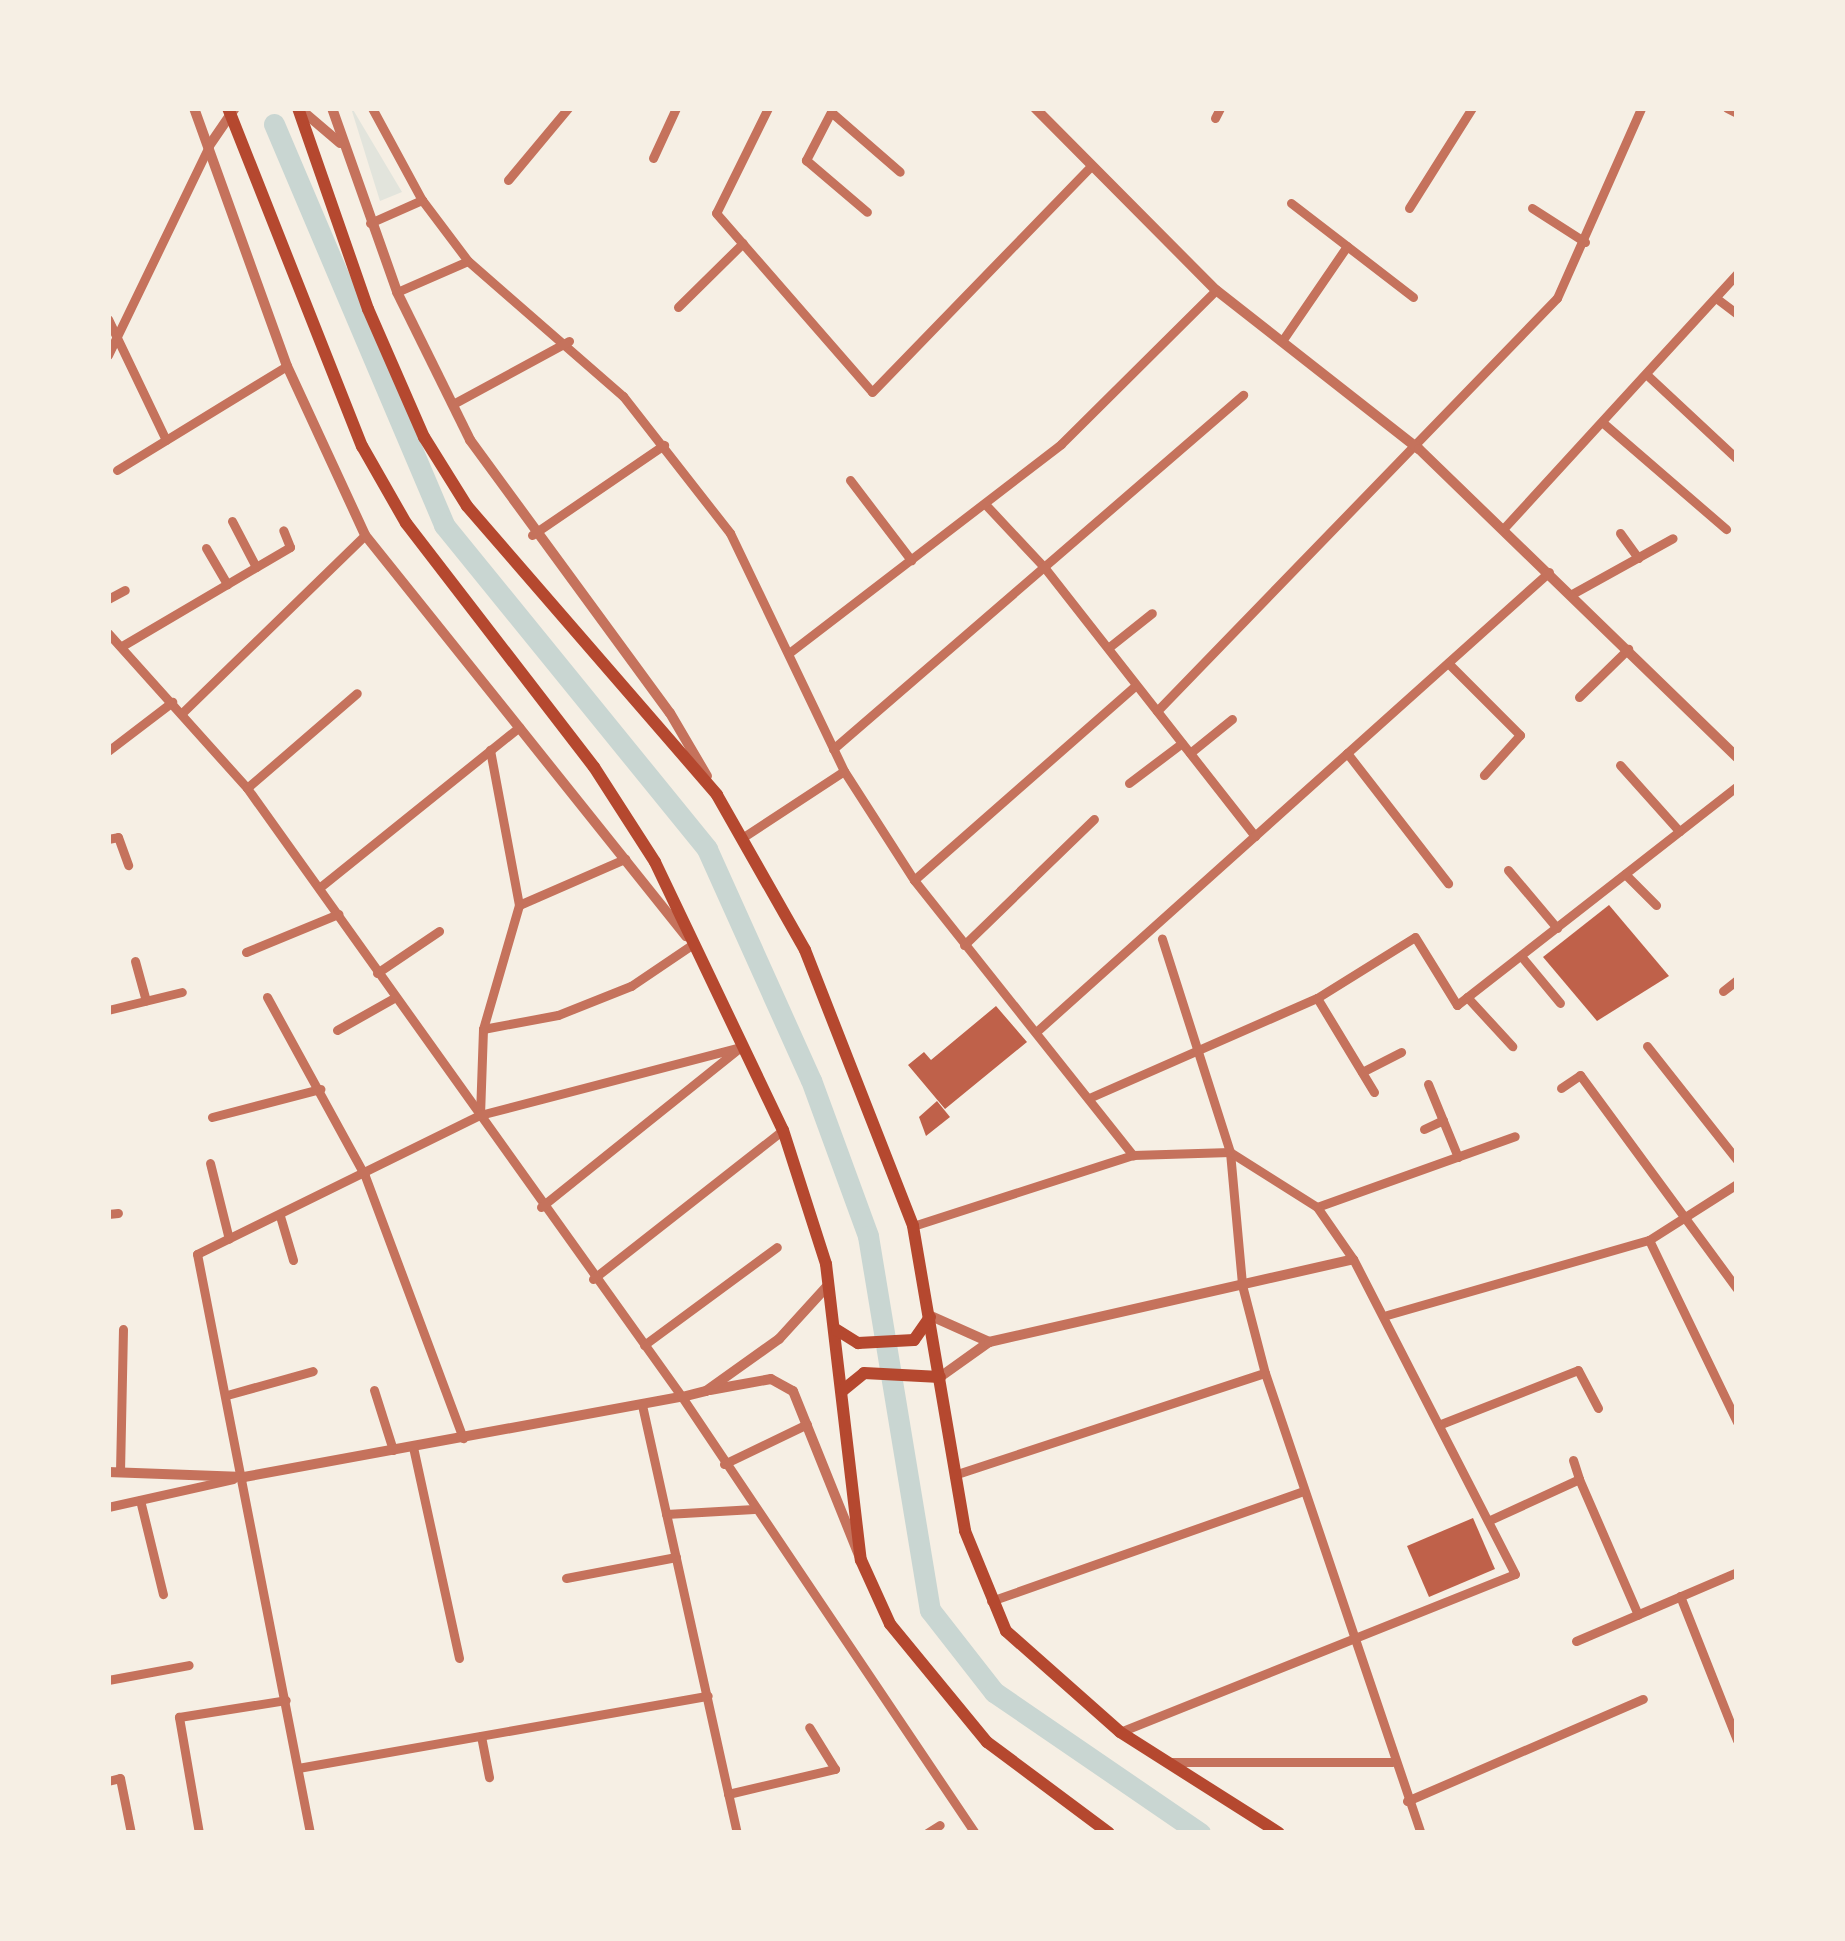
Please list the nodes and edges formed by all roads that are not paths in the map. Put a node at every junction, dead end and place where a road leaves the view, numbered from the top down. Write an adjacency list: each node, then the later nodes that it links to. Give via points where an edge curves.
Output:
1 (194, 108): 15 (street)
2 (231, 108): 15 (street); 120 (main road, via 362,446 406,523 594,767 656,862)
3 (299, 108): 16 (street); 101 (main road, via 345,246 424,437 467,506)
4 (332, 108): 16 (street)
5 (372, 108): 21 (street)
6 (568, 108): 20 (street)
7 (676, 108): 17 (street)
8 (768, 108): 28 (street, via 716,213)
9 (1035, 108): 18 (street)
10 (1472, 108): 23 (street)
11 (1641, 108): 27 (street)
12 (1727, 108): 14 (street)
13 (832, 110): 19 (street); 25 (street, via 806,160)
14 (1737, 113)
15 (209, 146): 41 (street); 43 (street)
16 (342, 146): 26 (street)
17 (653, 158)
18 (1091, 166): 28 (street, via 872,392); 32 (street)
19 (901, 172)
20 (508, 179)
21 (422, 200): 26 (street); 30 (street)
22 (1292, 202): 29 (street)
23 (1409, 208)
24 (1532, 208): 27 (street)
25 (867, 212)
26 (370, 223): 33 (street)
27 (1586, 242): 50 (street, via 1557,298)
28 (743, 243): 36 (street)
29 (1347, 245): 34 (street); 40 (street)
30 (469, 261): 33 (street); 39 (street)
31 (1737, 274): 35 (street)
32 (1216, 290): 40 (street); 54 (street, via 1061,445)
33 (397, 292): 46 (street)
34 (1413, 297)
35 (1716, 298): 37 (street); 44 (street)
36 (678, 307)
37 (1737, 314)
38 (108, 319): 41 (street)
39 (569, 341): 46 (street); 49 (street)
40 (1282, 341): 50 (street)
41 (119, 343): 42 (street); 48 (street)
42 (108, 355)
43 (286, 366): 48 (street); 60 (street)
44 (1646, 374): 47 (street); 51 (street)
45 (1244, 395): 67 (street)
46 (453, 404): 61 (street)
47 (1602, 422): 56 (street); 58 (street)
48 (166, 440): 52 (street)
49 (664, 445): 61 (street); 78 (street, via 730,533)
50 (1419, 449): 56 (street); 84 (street)
51 (1737, 459)
52 (117, 470)
53 (850, 480): 65 (street)
54 (985, 504): 65 (street); 67 (street)
55 (232, 521): 66 (street)
56 (1504, 528): 68 (street)
57 (283, 530): 66 (street, via 290,547)
58 (1726, 530)
59 (1620, 533): 64 (street)
60 (364, 535): 85 (street); 87 (street)
61 (532, 535): 101 (street, via 670,713)
62 (1673, 538): 64 (street)
63 (206, 548): 69 (street)
64 (1638, 558): 71 (street)
65 (911, 560): 78 (street)
66 (256, 567): 69 (street)
67 (1044, 567): 76 (street); 89 (street)
68 (1550, 572): 71 (street); 79 (street)
69 (227, 584): 75 (street)
70 (125, 590): 72 (street)
71 (1572, 593): 77 (street)
72 (108, 599)
73 (1152, 613): 76 (street)
74 (108, 633): 75 (street)
75 (122, 646): 83 (street)
76 (1108, 648): 80 (street)
77 (1628, 649): 82 (street); 94 (street)
78 (789, 652): 89 (street)
79 (1448, 662): 93 (street); 97 (street, via 1520,735)
80 (1136, 685): 84 (street); 111 (street)
81 (357, 693): 100 (street)
82 (1579, 698)
83 (172, 702): 85 (street); 91 (street)
84 (1157, 711): 88 (street)
85 (182, 713): 100 (street)
86 (1232, 719): 92 (street)
87 (519, 727): 90 (street); 107 (street)
88 (1182, 743): 92 (street); 98 (street)
89 (832, 749): 96 (street)
90 (490, 750): 113 (street); 114 (street)
91 (108, 751)
92 (1190, 753): 105 (street)
93 (1347, 753): 105 (street); 112 (street)
94 (1737, 757)
95 (1620, 765): 103 (street)
96 (844, 770): 104 (street); 111 (street)
97 (1484, 775)
98 (1129, 783)
99 (1737, 786): 103 (street)
100 (248, 788): 113 (street)
101 (717, 795): 104 (main road)
102 (1094, 819): 121 (street)
103 (1679, 832): 110 (street)
104 (745, 836): 167 (main road, via 849,1050)
105 (1255, 836): 138 (street)
106 (108, 839): 108 (street, via 118,837)
107 (625, 859): 114 (street); 120 (street)
108 (128, 865)
109 (1508, 870): 117 (street)
110 (1625, 874): 115 (street); 117 (street)
111 (914, 880): 121 (street)
112 (1448, 883)
113 (319, 888): 116 (street)
114 (519, 905): 136 (street)
115 (1656, 905)
116 (338, 914): 122 (street); 125 (street)
117 (1557, 928): 123 (street)
118 (439, 931): 125 (street)
119 (1162, 939): 142 (street)
120 (693, 944): 136 (street, via 631,986 558,1015); 141 (main road)
121 (964, 945): 138 (street)
122 (246, 952)
123 (1521, 956): 130 (street); 134 (street)
124 (135, 962): 133 (street)
125 (377, 973): 131 (street)
126 (1737, 980): 127 (street)
127 (1724, 991)
128 (182, 992): 133 (street)
129 (267, 997): 147 (street)
130 (1467, 997): 132 (street, via 1456,1005 1415,937); 139 (street)
131 (394, 998): 137 (street); 150 (street)
132 (1317, 998): 142 (street); 144 (street)
133 (146, 1001): 135 (street)
134 (1560, 1003)
135 (108, 1010)
136 (483, 1029): 150 (street)
137 (337, 1030)
138 (1036, 1032): 149 (street)
139 (1512, 1046)
140 (1647, 1046): 159 (street)
141 (741, 1047): 150 (street); 154 (main road); 163 (street)
142 (1201, 1047): 149 (street); 156 (street)
143 (1401, 1052): 144 (street)
144 (1362, 1072): 148 (street)
145 (1428, 1084): 152 (street)
146 (1562, 1088): 166 (street, via 1580,1075)
147 (320, 1089): 151 (street); 161 (street)
148 (1374, 1092)
149 (1089, 1098): 157 (street)
150 (480, 1115): 161 (street); 163 (street)
151 (212, 1117)
152 (1443, 1120): 153 (street); 158 (street)
153 (1424, 1129)
154 (783, 1130): 173 (street); 174 (main road)
155 (1515, 1136): 158 (street)
156 (1230, 1152): 157 (street); 164 (street); 175 (street)
157 (1133, 1155): 167 (street)
158 (1458, 1156): 164 (street)
159 (1737, 1160)
160 (210, 1163): 168 (street)
161 (365, 1176): 165 (street); 196 (street)
162 (1737, 1184): 166 (street)
163 (541, 1207): 173 (street)
164 (1317, 1207): 171 (street)
165 (280, 1216): 168 (street); 172 (street)
166 (1690, 1218): 169 (street); 176 (street)
167 (913, 1226): 178 (main road)
168 (229, 1239): 189 (street, via 197,1254)
169 (1649, 1240): 177 (street); 193 (street)
170 (777, 1247): 182 (street)
171 (1353, 1259): 175 (street); 177 (street)
172 (293, 1260)
173 (592, 1279): 182 (street)
174 (830, 1284): 180 (main road); 187 (street, via 778,1339)
175 (1242, 1285): 181 (street); 184 (street)
176 (1737, 1289)
177 (1387, 1315): 195 (street)
178 (931, 1316): 180 (main road, via 914,1340 859,1343); 181 (street); 185 (main road)
179 (123, 1329): 201 (street)
180 (837, 1330): 188 (main road)
181 (989, 1342): 185 (street)
182 (644, 1345): 190 (street)
183 (313, 1371): 189 (street)
184 (1264, 1373): 202 (street); 205 (street)
185 (940, 1377): 188 (main road, via 864,1373); 202 (main road)
186 (374, 1390): 198 (street)
187 (706, 1391): 190 (street); 194 (street, via 783,1382)
188 (842, 1391): 212 (main road)
189 (227, 1395): 203 (street)
190 (682, 1397): 191 (street); 200 (street)
191 (642, 1405): 196 (street); 209 (street)
192 (1598, 1408): 195 (street, via 1577,1370)
193 (1737, 1422)
194 (807, 1424): 200 (street); 212 (street)
195 (1441, 1424): 210 (street)
196 (463, 1438): 197 (street)
197 (413, 1447): 198 (street); 221 (street)
198 (393, 1450): 203 (street)
199 (1573, 1460): 204 (street)
200 (724, 1464): 208 (street)
201 (114, 1472): 203 (street)
202 (954, 1475): 217 (main road)
203 (244, 1477): 206 (street); 226 (street)
204 (1579, 1479): 210 (street); 218 (street)
205 (1301, 1492): 217 (street); 219 (street)
206 (140, 1500): 207 (street); 215 (street)
207 (108, 1508)
208 (754, 1510): 209 (street); 245 (street)
209 (666, 1514): 211 (street)
210 (1490, 1520): 219 (street, via 1515,1574)
211 (676, 1557): 214 (street); 224 (street)
212 (861, 1560): 246 (main road, via 929,1681 987,1742)
213 (1737, 1572): 216 (street)
214 (566, 1578)
215 (163, 1594)
216 (1680, 1597): 218 (street); 227 (street)
217 (991, 1601): 229 (main road, via 1006,1631 1054,1682)
218 (1638, 1615): 220 (street)
219 (1348, 1639): 229 (street); 233 (street)
220 (1576, 1641)
221 (459, 1658)
222 (189, 1665): 223 (street)
223 (108, 1680)
224 (708, 1696): 230 (street); 237 (street)
225 (1643, 1699): 238 (street)
226 (286, 1700): 234 (street); 241 (street, via 179,1717)
227 (1733, 1718): 231 (street)
228 (809, 1726): 237 (street, via 835,1769)
229 (1120, 1732): 232 (main road)
230 (481, 1736): 234 (street); 235 (street)
231 (1737, 1740)
232 (1169, 1762): 233 (street); 247 (main road)
233 (1392, 1762): 238 (street)
234 (298, 1768): 242 (street)
235 (489, 1777)
236 (108, 1781): 240 (street, via 120,1778)
237 (728, 1794): 243 (street)
238 (1407, 1801): 248 (street)
239 (940, 1825): 244 (street)
240 (131, 1833)
241 (199, 1833)
242 (310, 1833)
243 (736, 1833)
244 (927, 1833)
245 (975, 1833)
246 (1109, 1833)
247 (1279, 1833)
248 (1421, 1833)

